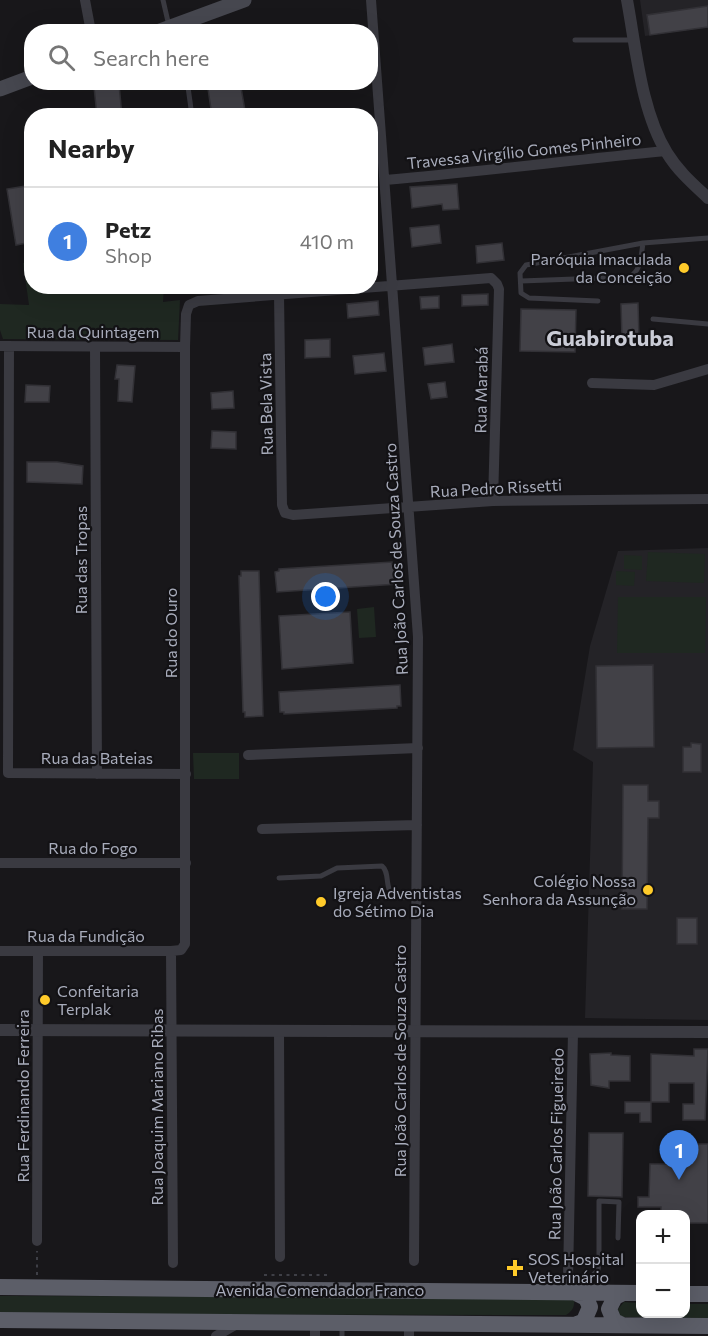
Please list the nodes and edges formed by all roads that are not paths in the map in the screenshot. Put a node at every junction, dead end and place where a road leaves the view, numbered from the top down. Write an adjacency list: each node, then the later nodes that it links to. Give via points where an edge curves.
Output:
1 (85, 0): 6 (street)
2 (163, 0): 7 (lane)
3 (244, 0): 8 (main road)
4 (371, 0): 9 (street, Rua João Carlos de Souza Castro)
5 (627, 0): 11 (street)
6 (90, 24)
7 (163, 24)
8 (177, 24)
9 (373, 24)
10 (575, 40): 11 (lane)
11 (634, 40): 17 (street, via 649,110)
12 (24, 80): 13 (main road)
13 (0, 89)
14 (188, 90): 16 (lane)
15 (378, 90): 18 (street, Rua João Carlos de Souza Castro)
16 (191, 108)
17 (666, 151): 18 (street, Travessa Virgílio Gomes Pinheiro); 19 (street)
18 (385, 180): 23 (street, Rua João Carlos de Souza Castro)
19 (708, 198)
20 (708, 238): 21 (lane)
21 (643, 243): 22 (lane, via 526,266 520,273); 22 (lane, via 638,269 628,277)
22 (521, 281): 28 (lane, via 521,293 529,298)
23 (393, 285): 24 (street); 37 (street, Rua Marabá, via 487,277 499,289); 38 (street, Rua João Carlos de Souza Castro)
24 (378, 286)
25 (232, 294): 27 (lane)
26 (279, 294): 27 (street); 39 (street, Rua Bela Vista)
27 (234, 298): 33 (street, Rua do Ouro, via 189,305)
28 (598, 301)
29 (653, 319): 30 (lane)
30 (708, 324)
31 (4, 346): 32 (street, Rua da Quintagem); 41 (street)
32 (95, 346): 33 (street, Rua da Quintagem); 43 (street, Rua das Tropas)
33 (186, 347): 44 (street, Rua do Ouro)
34 (708, 369): 35 (street, via 654,385)
35 (592, 383)
36 (708, 499): 37 (street, Rua Pedro Rissetti)
37 (493, 501): 38 (street, Rua Pedro Rissetti)
38 (409, 507): 39 (street, Rua Pedro Rissetti); 40 (street, Rua João Carlos de Souza Castro, via 418,637)
39 (285, 513)
40 (418, 748): 42 (street); 45 (street, Rua João Carlos de Souza Castro)
41 (4, 749): 43 (street, Rua das Bateias, via 8,773)
42 (248, 755)
43 (97, 774): 44 (street, Rua das Bateias)
44 (186, 774): 48 (street, Rua do Ouro)
45 (417, 825): 46 (street); 50 (street, Rua João Carlos de Souza Castro)
46 (262, 830)
47 (0, 863): 48 (street, Rua do Fogo)
48 (186, 863): 53 (street, Rua do Ouro, via 185,944 181,950)
49 (279, 878): 50 (lane, via 321,876 337,868 382,866 393,895)
50 (417, 899): 58 (street, Rua João Carlos de Souza Castro)
51 (0, 951): 52 (street, Rua da Fundição)
52 (38, 951): 53 (street, Rua da Fundição); 55 (street, Rua Ferdinando Ferreira)
53 (171, 951): 56 (street, Rua Joaquim Mariano Ribas)
54 (0, 1030): 55 (street)
55 (38, 1030): 56 (street); 62 (street, Rua Ferdinando Ferreira)
56 (172, 1030): 57 (street); 65 (street, Rua Joaquim Mariano Ribas)
57 (279, 1031): 58 (street); 63 (street)
58 (416, 1031): 59 (street); 64 (street, Rua João Carlos de Souza Castro)
59 (573, 1032): 60 (street); 69 (street, Rua João Carlos Figueiredo, via 568,1278)
60 (708, 1032)
61 (618, 1238): 66 (lane, via 619,1202 598,1201)
62 (37, 1241)
63 (280, 1257)
64 (414, 1261)
65 (173, 1263)
66 (599, 1263): 67 (lane); 69 (lane)
67 (618, 1264)
68 (0, 1287): 69 (highway, Avenida Comendador Franco)
69 (580, 1292): 70 (highway, Avenida Comendador Franco); 76 (highway, via 590,1307 584,1321)
70 (623, 1293): 71 (highway, Avenida Comendador Franco); 77 (highway, via 615,1297 609,1309 614,1321)
71 (636, 1293)
72 (690, 1294): 73 (highway)
73 (708, 1294)
74 (0, 1320): 75 (highway, Avenida Comendador Franco)
75 (241, 1322): 79 (highway, Avenida Comendador Franco); 83 (street)
76 (575, 1324): 77 (highway, Avenida Comendador Franco); 82 (highway, Avenida Comendador Franco)
77 (622, 1326): 78 (highway, Avenida Comendador Franco)
78 (708, 1326)
79 (315, 1329): 81 (highway, Avenida Comendador Franco)
80 (387, 1329): 81 (highway, Avenida Comendador Franco); 82 (highway, Avenida Comendador Franco)
81 (342, 1330)
82 (409, 1330)
83 (216, 1336)

